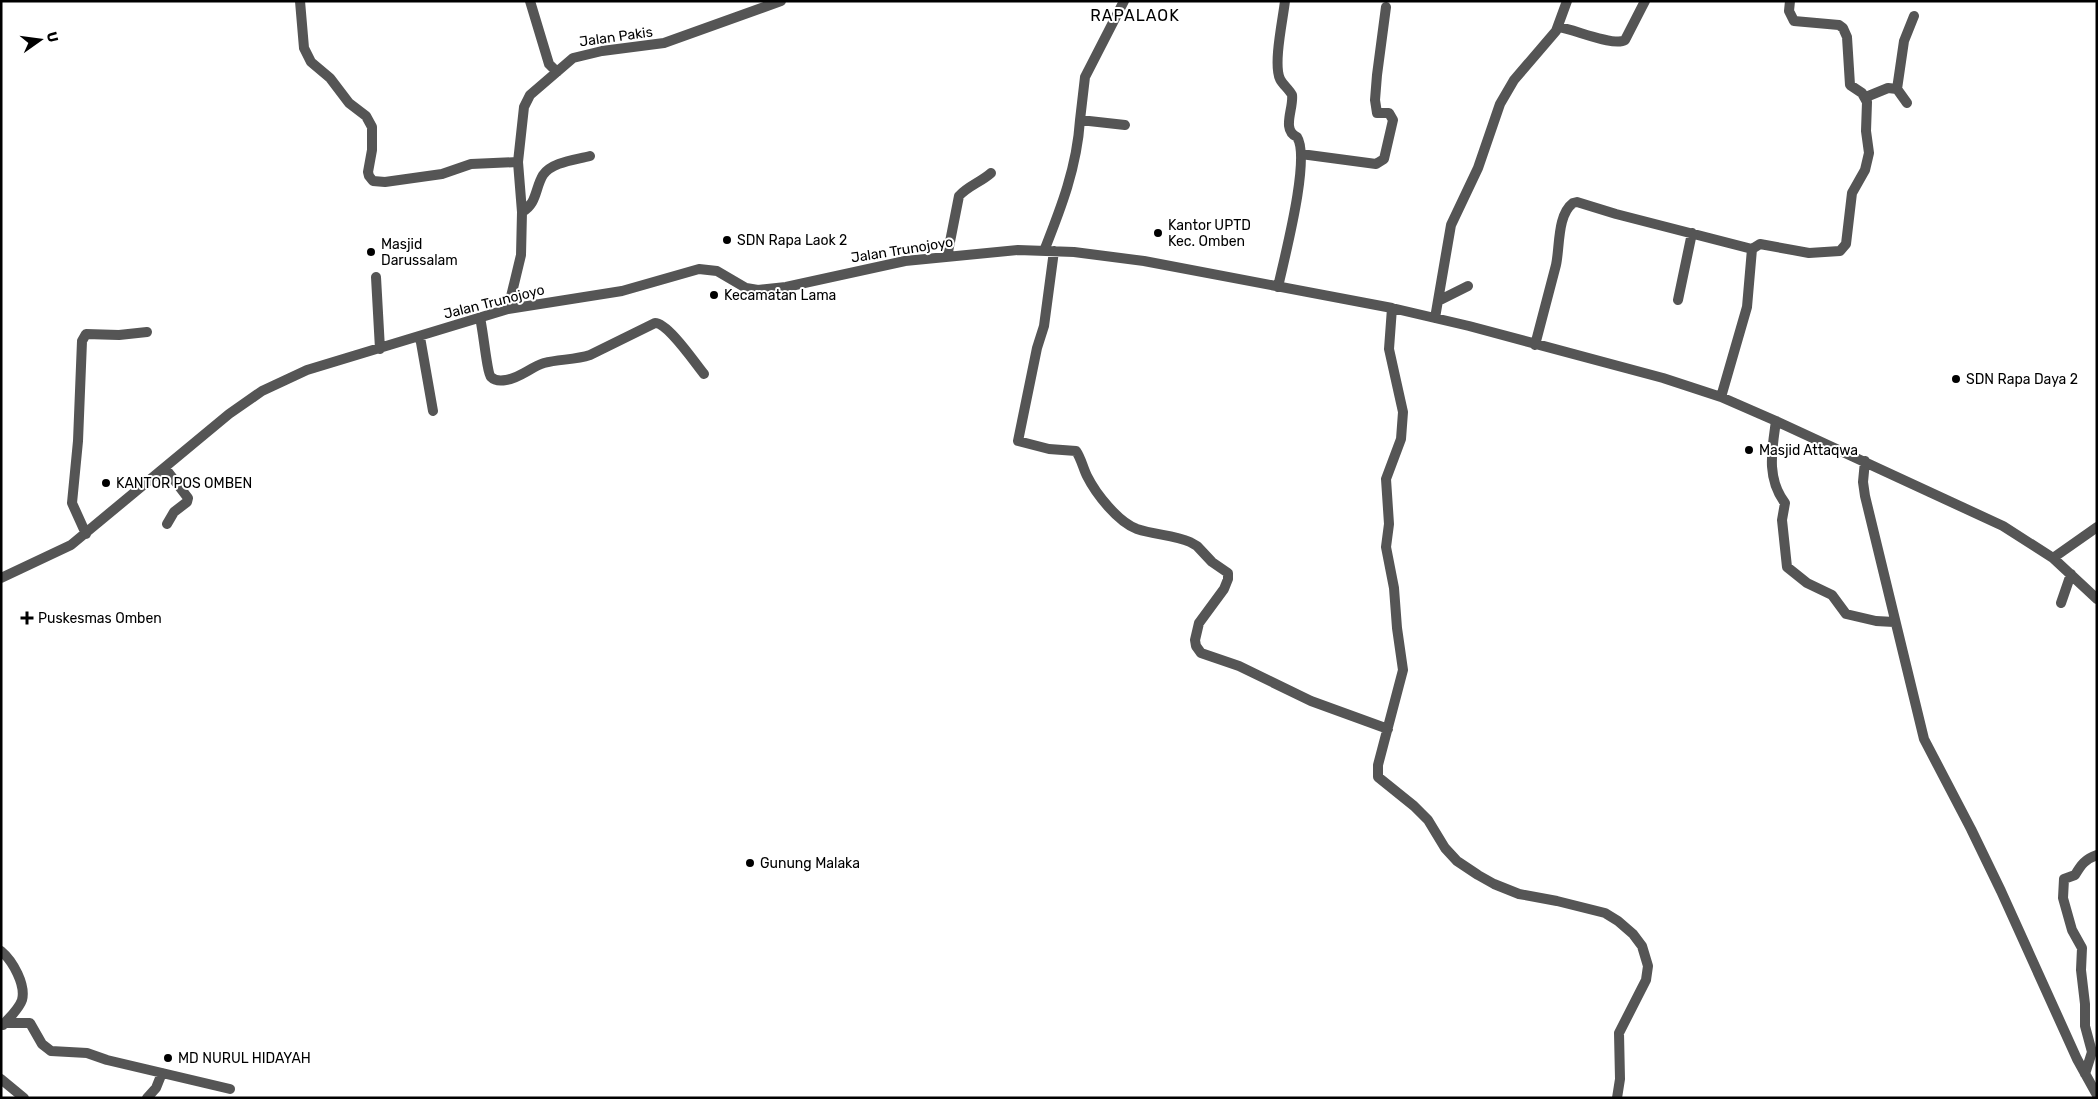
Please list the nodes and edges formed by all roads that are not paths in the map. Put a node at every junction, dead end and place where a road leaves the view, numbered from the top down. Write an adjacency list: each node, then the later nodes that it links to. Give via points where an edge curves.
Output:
1 (300, 1): 21 (street, via 304,48 311,62 330,78 349,103 366,116 372,127 368,172 373,181 442,174 471,164)
2 (530, 1): 13 (street, via 549,64)
3 (781, 1): 9 (street, Jalan Pakis)
4 (1124, 1): 17 (street, via 1086,77)
5 (1285, 1): 19 (street, via 1277,67 1280,79 1292,95 1289,128 1300,142)
6 (1567, 1): 12 (street)
7 (1645, 1): 12 (street, via 1621,43)
8 (1790, 1): 15 (street, via 1789,11 1794,21 1843,28 1847,37 1850,85)
9 (763, 4): 13 (street, Jalan Pakis, via 656,46 576,57)
10 (1386, 7): 19 (street, via 1375,100 1377,112 1389,113 1393,120 1384,159 1376,164)
11 (1914, 16): 14 (street, via 1904,41)
12 (1558, 27): 32 (street, via 1514,80 1500,104 1478,168 1451,225)
13 (557, 72): 21 (street, Jalan Pakis, via 526,102)
14 (1897, 89): 15 (street, via 1888,88); 16 (street)
15 (1866, 97): 25 (street, via 1869,161 1852,193 1843,248 1835,252 1809,253 1760,244)
16 (1907, 103)
17 (1080, 120): 18 (street); 26 (street, via 1074,169)
18 (1125, 125)
19 (1301, 154): 30 (street, via 1296,206)
20 (590, 156): 23 (street, via 547,170 530,206)
21 (518, 162): 23 (street, Jalan Pakis)
22 (991, 173): 27 (street, via 959,196)
23 (522, 212): 34 (street, Jalan Pakis, via 521,255)
24 (1692, 233): 25 (street); 31 (street); 39 (street, via 1577,202 1571,204 1559,234 1556,262)
25 (1752, 249): 42 (street, via 1747,307)
26 (1049, 251): 27 (street, Jalan Trunojoyo, via 1018,250); 30 (street, Jalan Trunojoyo, via 1144,261); 56 (street, via 1044,326 1018,441 1049,449 1076,451 1097,492 1125,520 1138,529 1190,542 1228,573 1224,589 1199,624 1195,640 1201,653 1240,666 1312,702)
27 (947, 256): 34 (street, Jalan Trunojoyo, via 758,290 746,288 717,271 699,269 630,289)
28 (376, 277): 40 (street)
29 (1468, 286): 32 (street)
30 (1278, 287): 33 (street, Jalan Trunojoyo)
31 (1678, 300)
32 (1438, 301): 36 (street)
33 (1392, 308): 36 (street, Jalan Trunojoyo); 56 (street, via 1388,349 1403,412 1398,448 1386,479 1389,524 1386,547 1403,670)
34 (508, 309): 35 (street, Jalan Trunojoyo)
35 (480, 318): 38 (street, Jalan Trunojoyo); 41 (street, via 488,371 492,378 498,380 518,377 545,363 579,359 658,323 668,330)
36 (1435, 318): 39 (street, Jalan Trunojoyo)
37 (148, 332): 49 (street, via 92,333 86,334 82,341 72,503)
38 (420, 337): 40 (street, Jalan Trunojoyo); 43 (street)
39 (1535, 345): 42 (street, Jalan Trunojoyo, via 1619,365)
40 (380, 349): 46 (street, Jalan Trunojoyo, via 307,370 262,391 229,414)
41 (704, 374)
42 (1721, 398): 44 (street, Jalan Trunojoyo)
43 (434, 411)
44 (1776, 421): 45 (street, Jalan Trunojoyo); 55 (street, via 1771,466 1785,505 1782,520 1787,567 1807,584 1832,595 1846,614)
45 (1865, 461): 50 (street, Jalan Trunojoyo, via 2003,526); 55 (street, via 1865,496)
46 (165, 468): 47 (street, via 188,498); 49 (street, Jalan Trunojoyo)
47 (167, 524)
48 (2097, 527): 50 (street)
49 (86, 534): 52 (street, Jalan Trunojoyo, via 59,552)
50 (2053, 558): 51 (street, Jalan Trunojoyo)
51 (2071, 574): 53 (street, Jalan Trunojoyo); 54 (street)
52 (1, 578)
53 (2097, 599)
54 (2061, 603)
55 (1894, 622): 61 (street, via 1924,739 1971,829)
56 (1388, 729): 67 (street, via 1378,776 1428,820 1457,861 1489,881 1519,894 1612,916 1642,946 1648,973 1619,1033)
57 (2097, 855): 61 (street, via 2080,866 2075,875 2064,879 2062,884 2072,930 2082,948 2085,1026 2092,1052)
58 (1, 951): 59 (street, via 9,958 22,993 21,1003)
59 (3, 1025): 60 (street, via 31,1023 42,1044 51,1051 87,1053)
60 (162, 1073): 63 (street); 66 (street, via 156,1088)
61 (2085, 1074): 64 (street)
62 (1, 1079): 65 (street)
63 (230, 1089)
64 (2097, 1095)
65 (24, 1098)
66 (147, 1098)
67 (1618, 1098)

